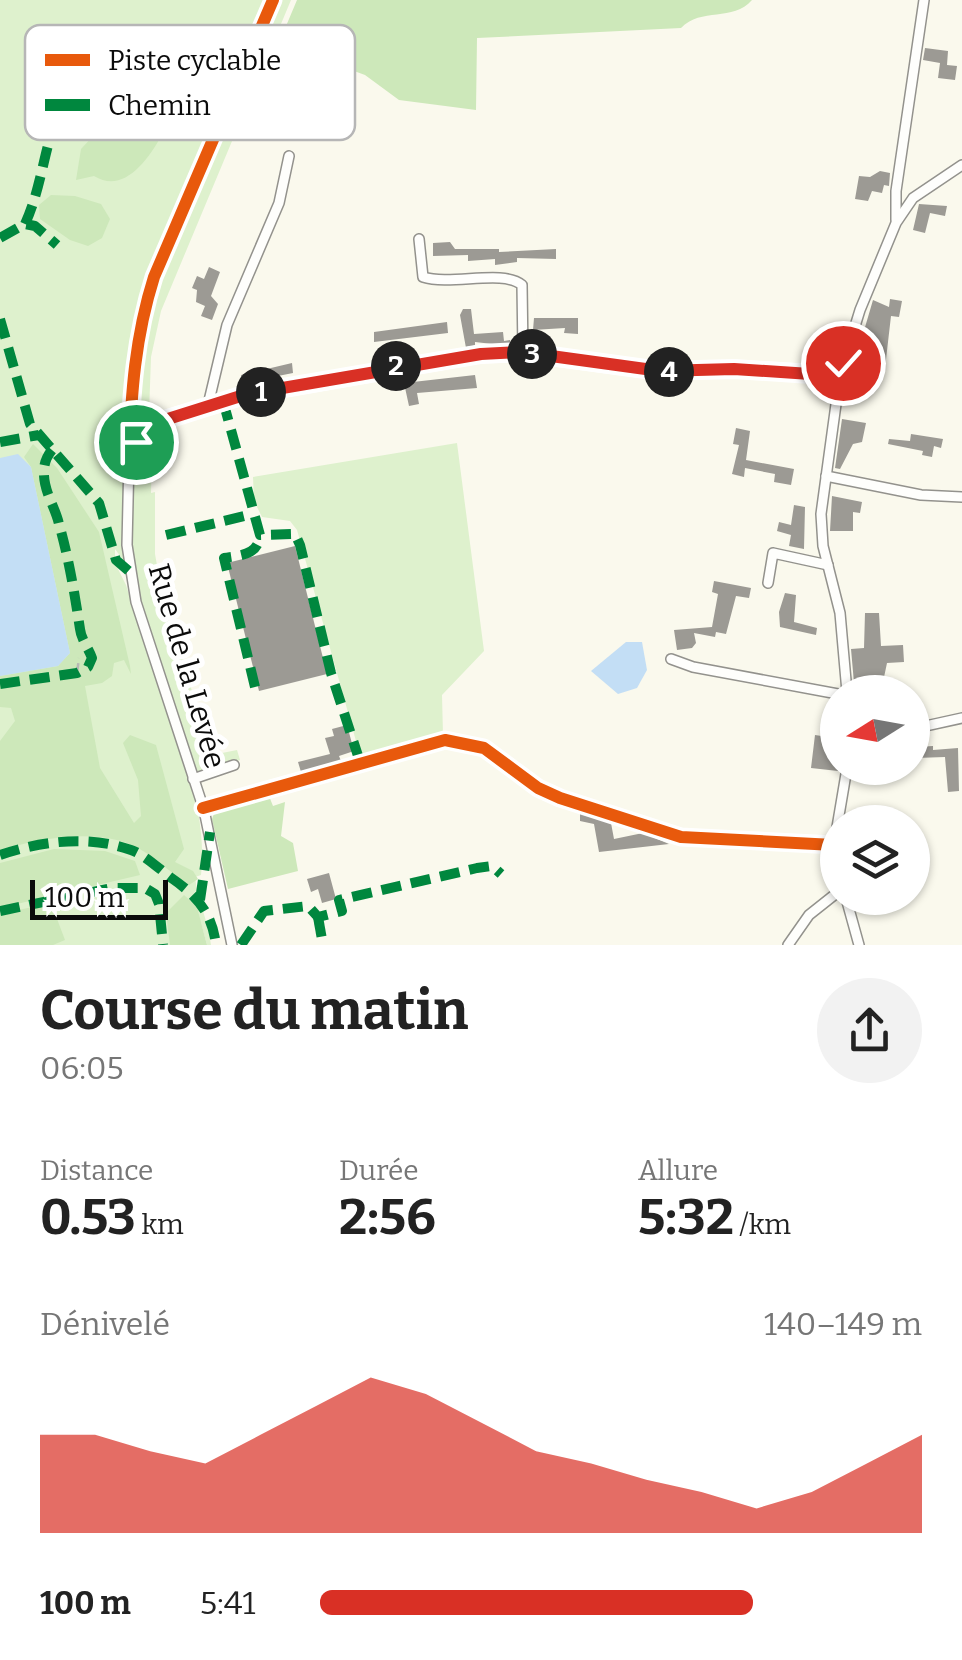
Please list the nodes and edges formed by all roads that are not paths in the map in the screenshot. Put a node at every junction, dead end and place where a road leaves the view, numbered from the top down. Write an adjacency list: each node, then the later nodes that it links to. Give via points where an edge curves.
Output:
1 (273, 0): 3 (street, Rue de la Levée)
2 (924, 0): 7 (street)
3 (262, 25)
4 (213, 140): 14 (street, Rue de la Levée, via 154,278 138,335)
5 (289, 156): 13 (street, via 278,204 227,325)
6 (962, 165): 8 (street)
7 (898, 184): 8 (street); 9 (street)
8 (917, 195): 9 (street)
9 (896, 223): 12 (street)
10 (419, 239): 11 (street, via 423,277 441,283 503,278 522,285)
11 (522, 352): 12 (street, via 660,371); 13 (street, via 445,357)
12 (840, 376): 17 (street)
13 (208, 405): 15 (street)
14 (131, 411): 15 (street); 16 (street, Rue de la Levée)
15 (152, 424): 16 (street)
16 (129, 456): 27 (street, Rue de la Levée, via 127,545 136,602)
17 (826, 476): 18 (street, via 921,496); 19 (street, via 821,514)
18 (962, 497)
19 (828, 565): 20 (street, via 774,553); 22 (street)
20 (768, 583)
21 (671, 659): 23 (street)
22 (845, 675)
23 (820, 691)
24 (962, 718): 25 (street)
25 (930, 725)
26 (234, 765): 27 (street)
27 (194, 778): 28 (street, Rue de la Levée)
28 (203, 808): 29 (street, via 444,740 484,748 560,798 681,837); 32 (street, Rue de la Levée)
29 (820, 844)
30 (820, 906): 33 (street)
31 (851, 915): 34 (street)
32 (232, 945)
33 (788, 945)
34 (859, 945)

